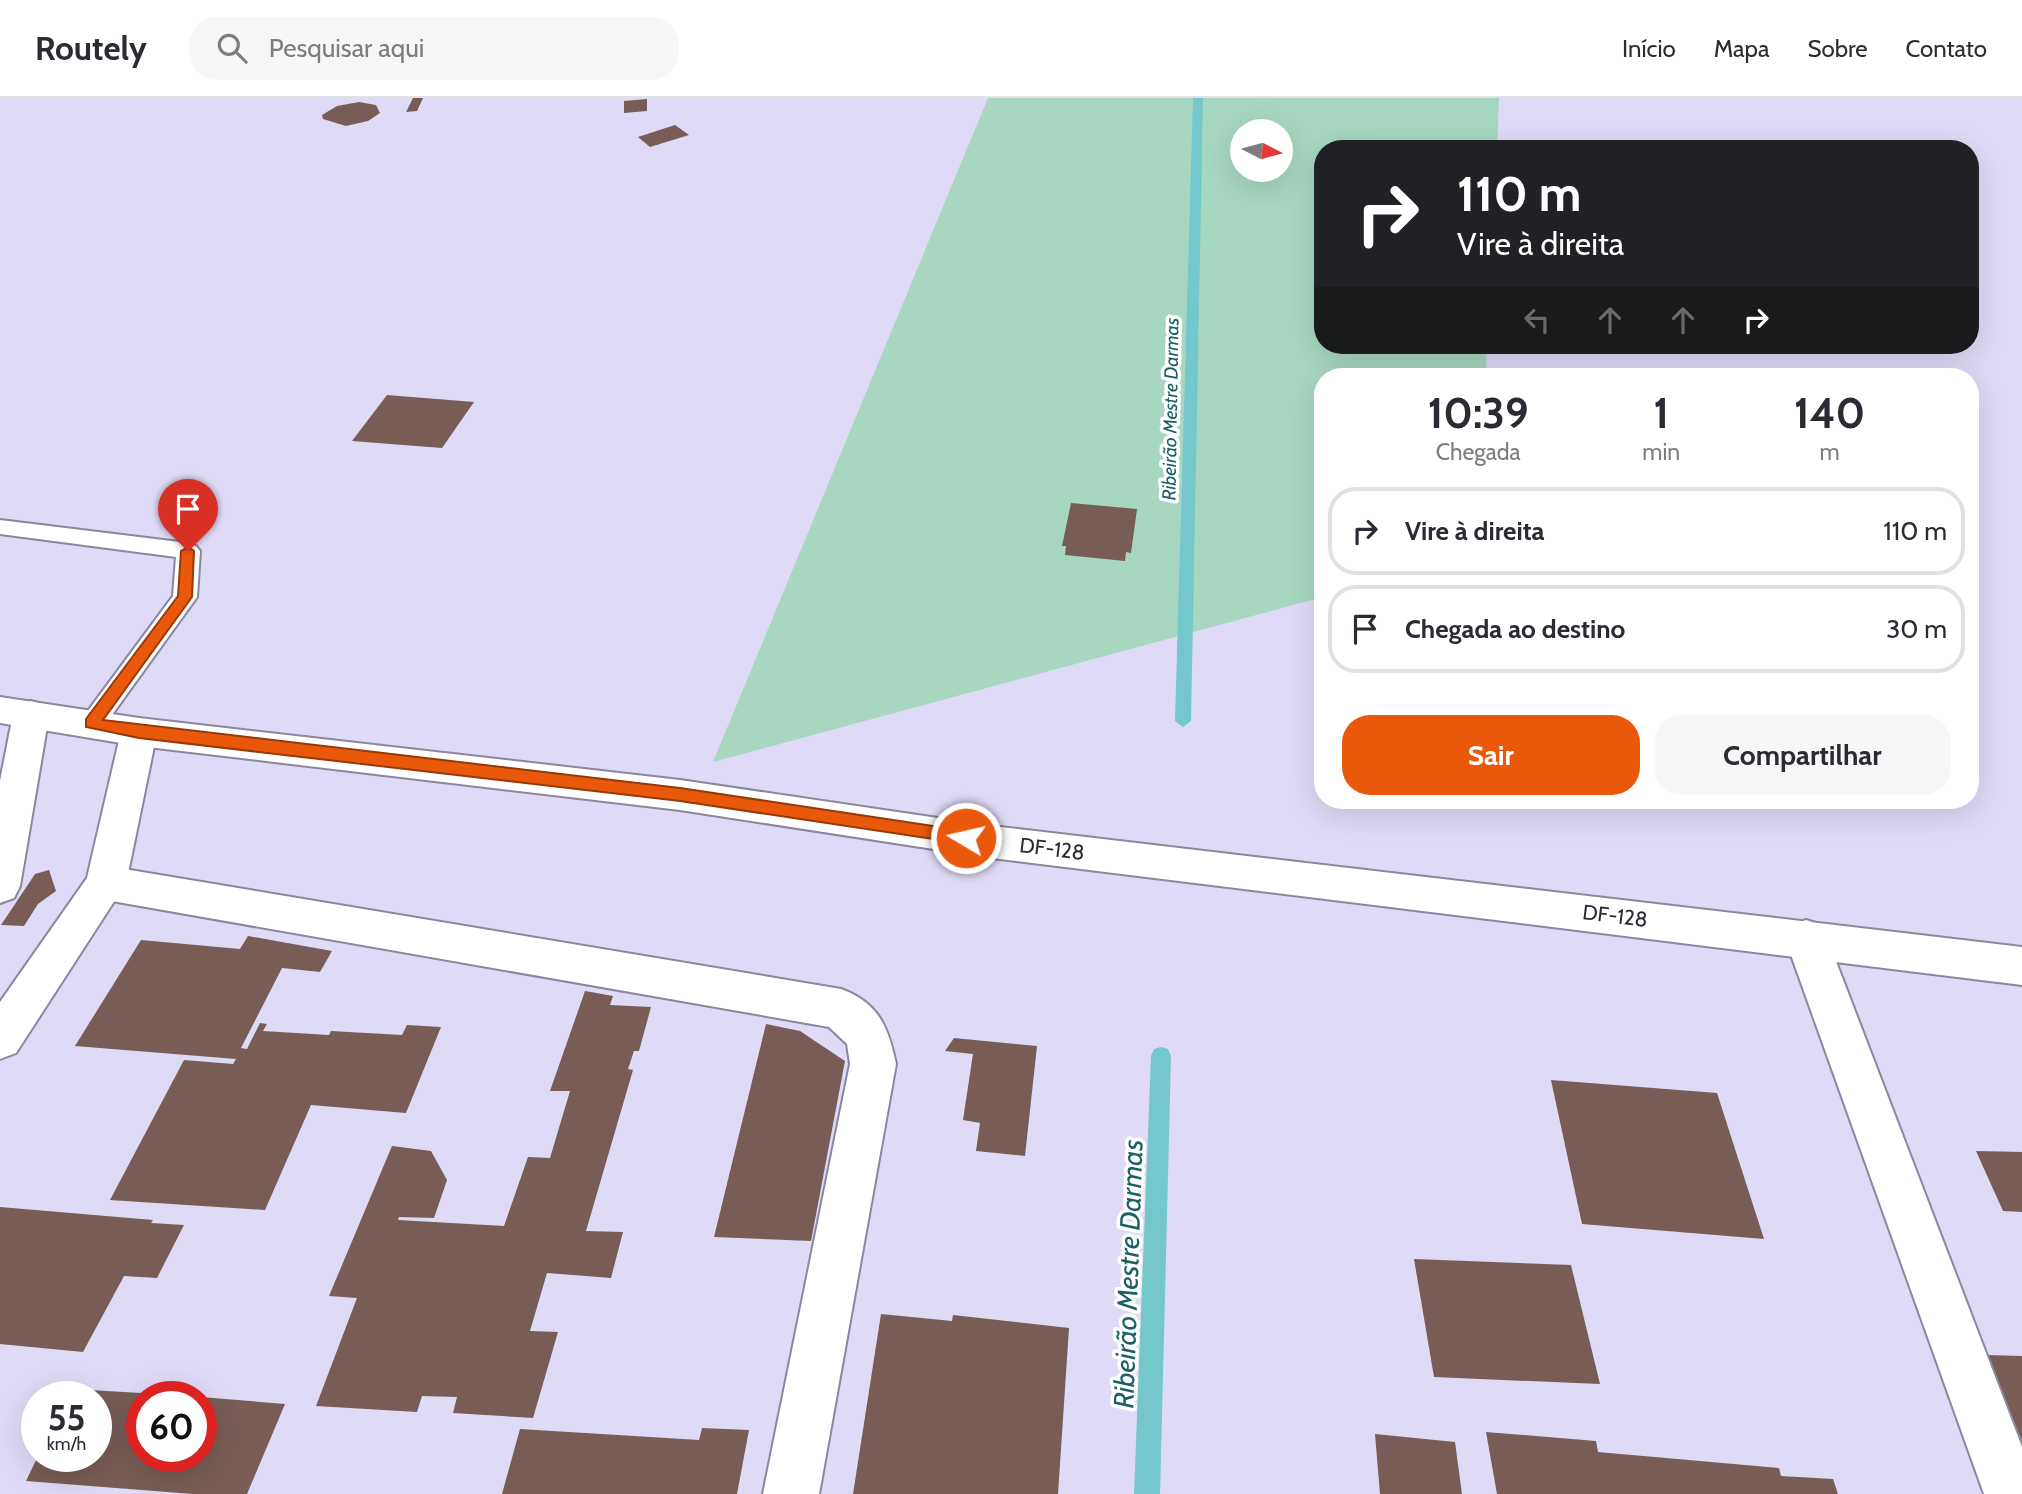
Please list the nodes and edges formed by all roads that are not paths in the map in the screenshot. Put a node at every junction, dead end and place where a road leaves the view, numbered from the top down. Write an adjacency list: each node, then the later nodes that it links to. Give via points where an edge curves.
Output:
1 (0, 527): 3 (lane, via 188,551 185,597)
2 (15, 713): 3 (street, DF-128 / DF-128); 6 (street)
3 (92, 723): 4 (street, DF-128 / DF-128)
4 (139, 732): 5 (street); 7 (street, DF-128 / DF-128, via 680,795 992,842)
5 (106, 883): 9 (street); 10 (street, via 841,1009 867,1034 873,1064)
6 (0, 886)
7 (1806, 938): 8 (street, DF-128 / DF-128); 11 (street)
8 (2022, 966)
9 (0, 1039)
10 (791, 1494)
11 (2012, 1494)

